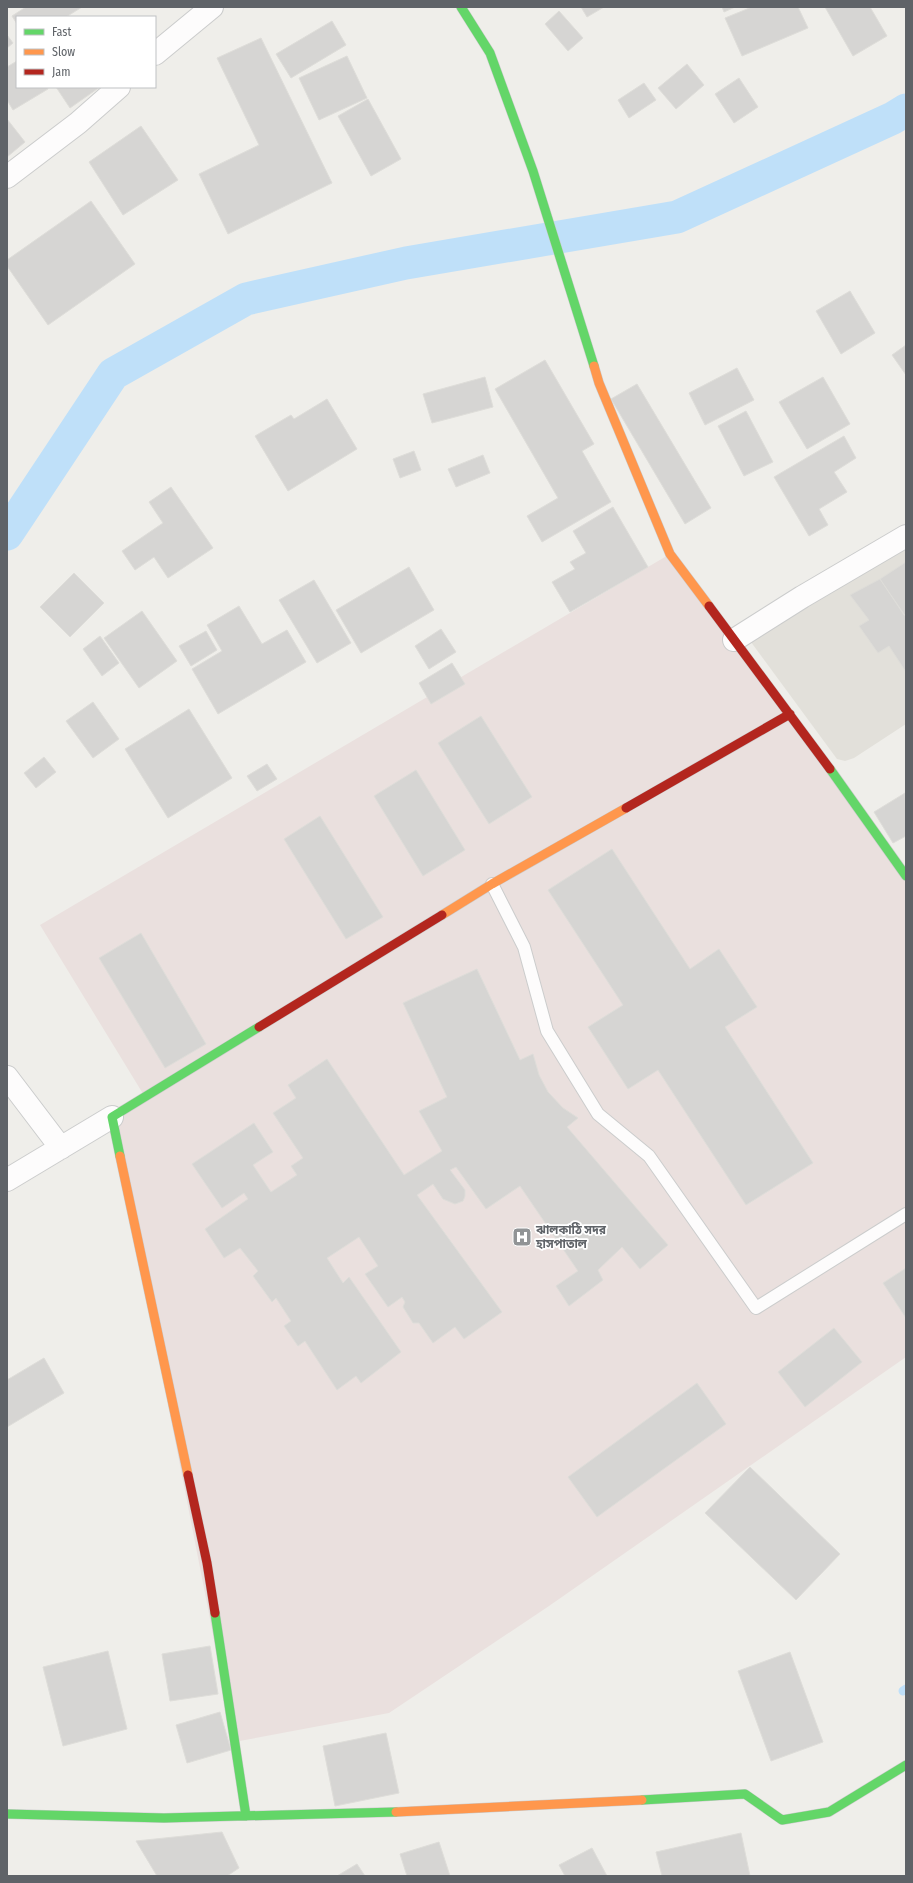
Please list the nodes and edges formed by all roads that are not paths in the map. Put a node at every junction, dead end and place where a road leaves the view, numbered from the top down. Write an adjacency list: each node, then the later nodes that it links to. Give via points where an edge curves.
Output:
1 (212, 7): 3 (street)
2 (461, 7): 7 (street, via 490,53 533,171 599,383 670,554)
3 (156, 53)
4 (118, 88): 5 (street, via 78,123)
5 (7, 177)
6 (906, 536): 7 (street)
7 (734, 640): 8 (street)
8 (790, 714): 9 (street); 10 (street)
9 (906, 876)
10 (492, 884): 12 (street); 15 (lane, via 524,947 548,1031 598,1114 649,1156 756,1308)
11 (7, 1077): 13 (street)
12 (112, 1117): 13 (street); 18 (street, via 207,1564)
13 (61, 1148): 14 (street)
14 (7, 1180)
15 (906, 1214)
16 (906, 1765): 18 (street, via 829,1812 782,1820 745,1794 443,1811)
17 (7, 1814): 18 (street, via 164,1818)
18 (246, 1816)

